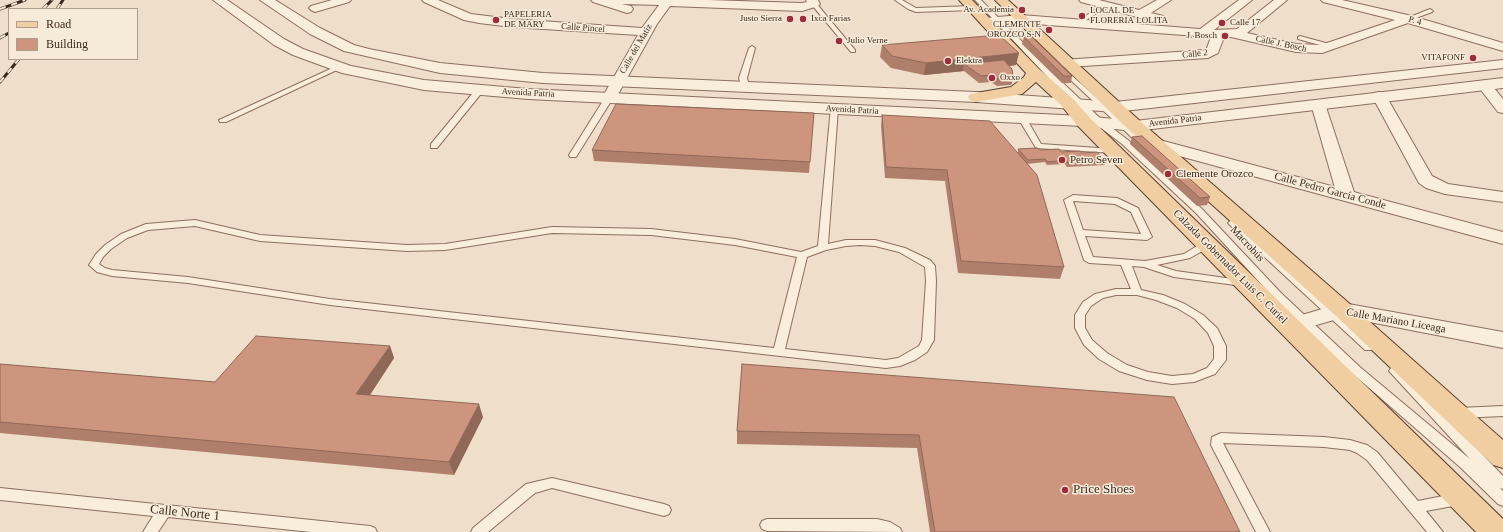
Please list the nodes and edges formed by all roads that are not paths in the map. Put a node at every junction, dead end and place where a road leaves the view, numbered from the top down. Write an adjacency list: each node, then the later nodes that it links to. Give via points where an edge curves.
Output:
1 (219, 0): 35 (street, Avenida Patria, via 280,42 298,52)
2 (266, 0): 37 (street, Avenida Patria, via 334,41 349,48 390,59 485,73)
3 (345, 0): 18 (street)
4 (428, 0): 23 (street, Calle Pincel, via 468,17 512,23)
5 (597, 0): 23 (street)
6 (614, 0): 14 (street)
7 (898, 0): 16 (lane, via 910,8 920,10)
8 (995, 0): 21 (lane)
9 (1001, 0): 21 (main road)
10 (1165, 0): 20 (street)
11 (1246, 0): 26 (street)
12 (1281, 0): 27 (street, via 1240,32)
13 (1326, 0): 22 (street, P. 4)
14 (667, 2): 15 (street, via 802,7); 23 (street, Calle del Matiz)
15 (812, 3): 32 (lane)
16 (972, 3): 24 (main road, Calzada Gobernador Luis C. Curiel)
17 (1093, 3): 20 (street, Calle 2); 25 (lane)
18 (315, 8)
19 (1430, 11): 22 (lane)
20 (1140, 15): 26 (street, Calle 2)
21 (1018, 19): 24 (street); 25 (street); 33 (main road); 46 (lane, via 1037,46)
22 (1408, 19): 29 (street, Calle J. Bosch); 30 (street, P. 4)
23 (644, 21): 37 (street, Calle del Matiz)
24 (992, 21): 36 (main road, Calzada Gobernador Luis C. Curiel); 49 (lane, Macrobús)
25 (1080, 22): 27 (street)
26 (1205, 30): 27 (street, Calle 2)
27 (1225, 33): 29 (street, Calle J. Bosch, via 1296,48 1316,50); 33 (street, Calle 2, via 1208,54)
28 (1300, 38): 29 (lane)
29 (1331, 46)
30 (1503, 47)
31 (752, 48): 40 (lane, via 743,78)
32 (853, 51)
33 (1068, 63): 46 (main road)
34 (1503, 64): 46 (street, Avenida Patria, via 1152,104)
35 (339, 67): 41 (street, Avenida Patria, via 396,80); 51 (lane)
36 (1034, 72): 43 (main road, via 1030,80 1016,91); 49 (main road, Calzada Gobernador Luis C. Curiel)
37 (618, 80): 40 (street, Avenida Patria); 44 (street, Calle del Matiz)
38 (1503, 83): 39 (street, Avenida Patria)
39 (1484, 85): 42 (street, Avenida Patria); 48 (street)
40 (745, 86): 43 (street, Avenida Patria)
41 (480, 90): 44 (street, Avenida Patria); 54 (lane)
42 (1379, 96): 45 (street, Avenida Patria); 58 (street, via 1425,179 1445,189)
43 (976, 97): 49 (street, Avenida Patria)
44 (609, 98): 47 (street, Avenida Patria); 56 (lane)
45 (1318, 104): 52 (street, Avenida Patria); 57 (street)
46 (1108, 106): 49 (street, Avenida Patria); 52 (main road)
47 (834, 109): 50 (street, Avenida Patria); 62 (lane)
48 (1503, 110)
49 (1083, 113): 50 (street, Avenida Patria); 52 (street, Avenida Patria); 55 (main road, Calzada Gobernador Luis C. Curiel); 69 (lane, Macrobús, via 1125,142 1199,210 1277,295)
50 (1022, 118): 55 (lane, via 1039,146)
51 (223, 120)
52 (1129, 125): 53 (main road); 68 (lane, Macrobús)
53 (1156, 144): 57 (street, Calle Pedro García Conde); 68 (main road)
54 (434, 146)
55 (1112, 151): 61 (main road, Calzada Gobernador Luis C. Curiel)
56 (573, 155)
57 (1346, 195): 60 (street, Calle Pedro García Conde)
58 (1503, 197)
59 (1080, 233): 59 (lane, via 1068,200 1070,198 1116,201 1133,208 1147,236 1144,238); 64 (lane, via 1089,260)
60 (1503, 238)
61 (1204, 242): 65 (lane, via 1201,248 1187,256); 66 (main road, Calzada Gobernador Luis C. Curiel)
62 (823, 248): 63 (lane); 71 (lane, via 846,243 875,243 902,250 926,262 930,266 931,281 928,340 923,349 911,357 886,364)
63 (802, 255): 71 (lane); 71 (lane, via 735,242 651,232 552,230 445,247 406,248 260,238 195,223 146,227 124,236 108,247 94,265 112,273 188,280 330,302)
64 (1125, 262): 65 (lane); 67 (lane)
65 (1145, 264): 66 (lane, via 1174,274)
66 (1247, 284): 69 (main road, Calzada Gobernador Luis C. Curiel)
67 (1137, 292): 67 (lane, via 1181,306 1199,317 1213,331 1220,346 1220,360 1211,371 1194,378 1172,380 1147,376 1116,364 1088,342 1080,328 1080,315 1086,304 1099,296 1116,292)
68 (1338, 312): 69 (street, Calle Mariano Liceaga); 70 (street, Calle Mariano Liceaga); 73 (main road); 75 (lane, Macrobús)
69 (1297, 324): 77 (main road, Calzada Gobernador Luis C. Curiel); 78 (lane, Macrobús, via 1357,371 1465,463)
70 (1503, 340)
71 (779, 352)
72 (1503, 411): 73 (lane)
73 (1454, 413): 74 (main road)
74 (1503, 457)
75 (1503, 484)
76 (0, 494): 80 (lane, Calle Norte 1)
77 (1463, 498): 79 (lane); 89 (main road, Calzada Gobernador Luis C. Curiel)
78 (1503, 500)
79 (1415, 507): 87 (lane, via 1372,456 1356,446 1324,442 1221,438 1217,440 1217,445); 88 (lane)
80 (165, 510): 83 (lane); 84 (lane, Calle Norte 1)
81 (664, 510): 85 (lane, via 552,483 531,488)
82 (768, 525): 86 (lane, via 877,525)
83 (150, 532)
84 (370, 532)
85 (478, 532)
86 (895, 532)
87 (1264, 532)
88 (1436, 532)
89 (1496, 532)

